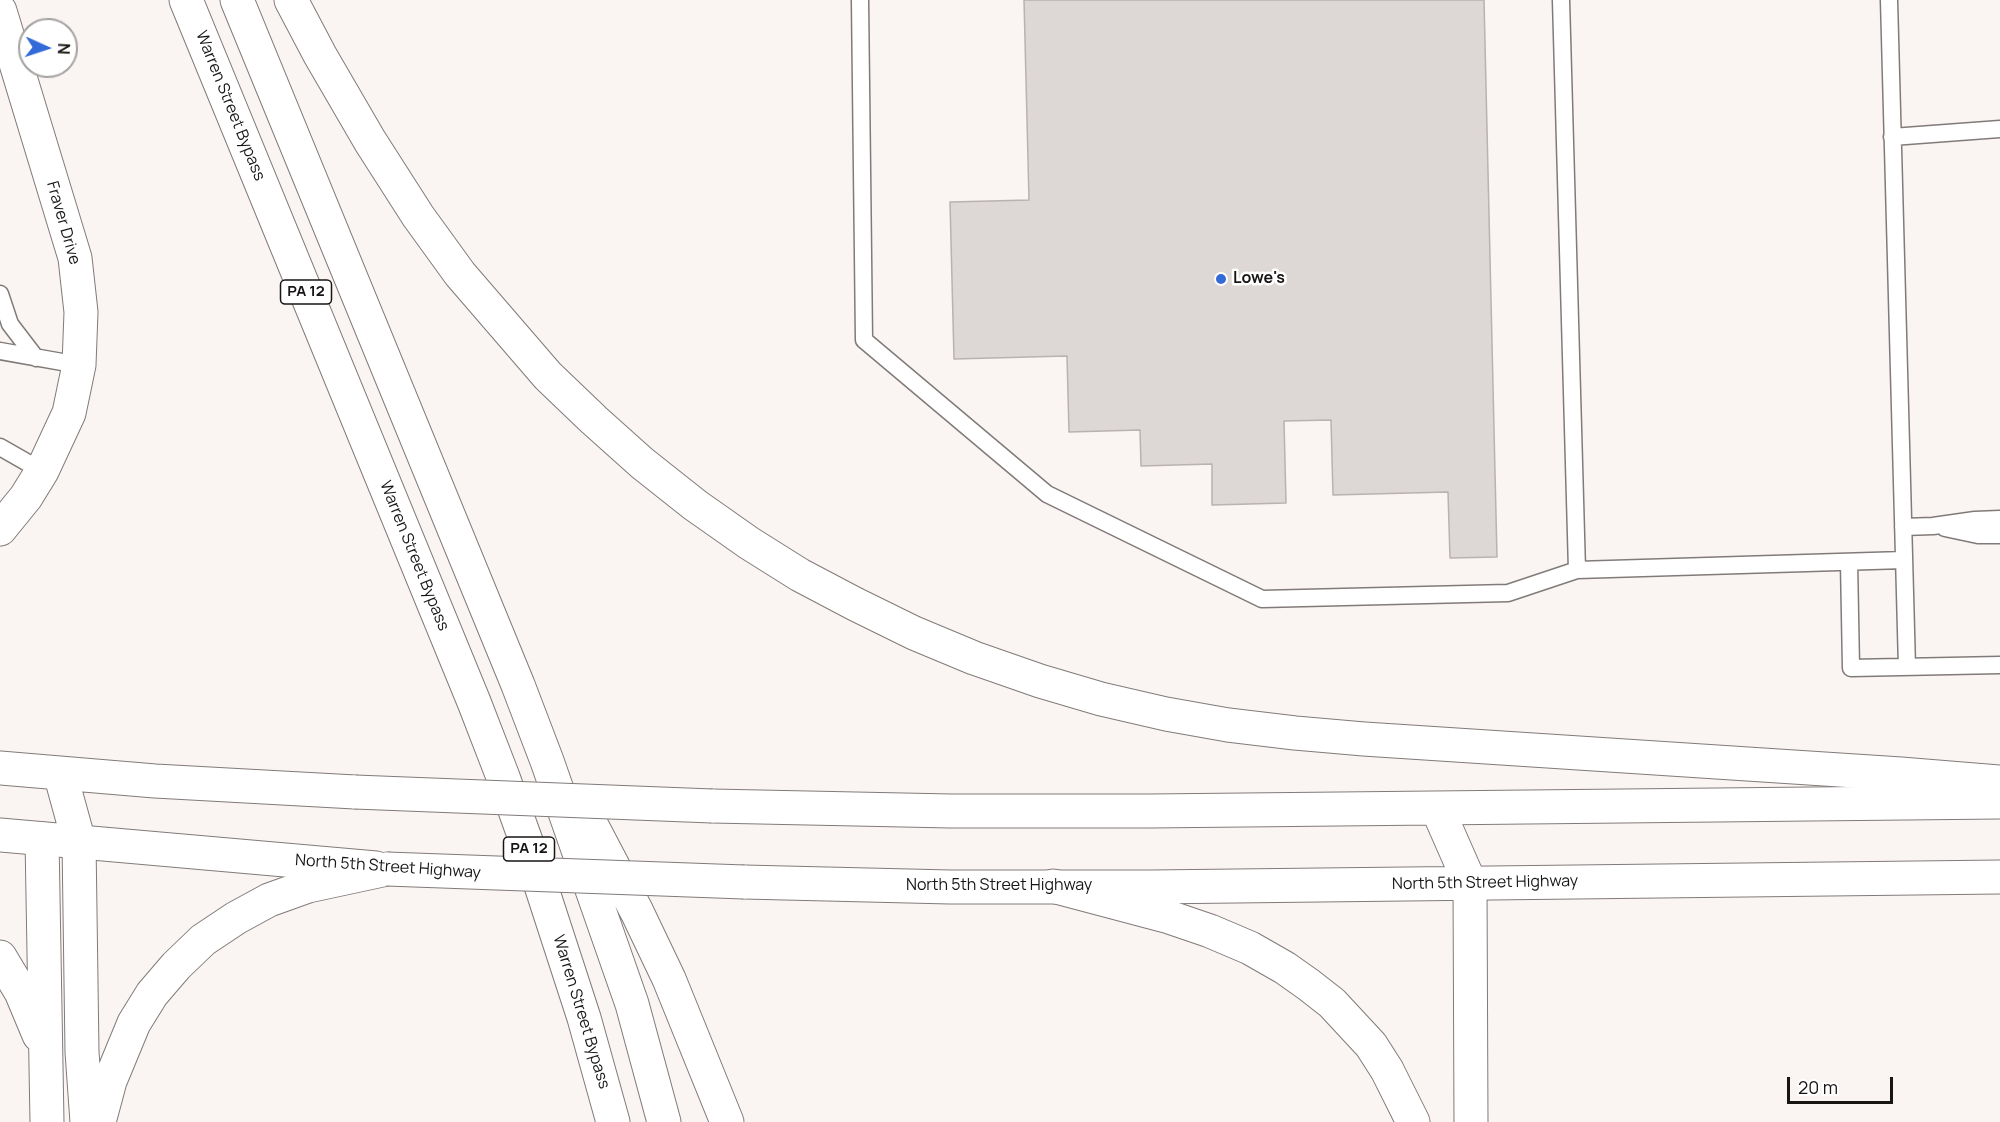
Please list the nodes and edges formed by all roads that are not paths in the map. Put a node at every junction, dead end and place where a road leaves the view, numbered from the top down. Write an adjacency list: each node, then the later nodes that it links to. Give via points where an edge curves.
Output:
1 (186, 0): 44 (main road, Warren Street Bypass / PA 12, via 503,777 585,1018)
2 (237, 0): 26 (main road, PA 12)
3 (291, 0): 29 (main road, via 370,141 418,216 460,274 548,376 642,463 740,537 809,580 914,633 1050,684 1166,714 1228,725 1364,739)
4 (860, 0): 23 (lane, via 864,340 1047,494 1262,599 1508,593)
5 (1561, 0): 23 (lane)
6 (1889, 0): 9 (lane)
7 (0, 11): 13 (main road, Fraver Drive, via 75,258 81,312)
8 (2000, 129): 9 (lane)
9 (1892, 136): 18 (lane)
10 (0, 294): 12 (lane, via 10,324)
11 (0, 351): 12 (lane)
12 (36, 358): 13 (lane)
13 (79, 365): 15 (main road, Fraver Drive, via 69,413)
14 (0, 447): 15 (lane)
15 (42, 471): 19 (main road, Fraver Drive)
16 (2000, 519): 17 (lane)
17 (1933, 526): 18 (lane); 20 (lane, via 1978,536)
18 (1904, 527): 21 (lane)
19 (0, 529)
20 (2000, 535)
21 (1904, 560): 22 (lane); 25 (lane)
22 (1849, 562): 23 (lane); 25 (lane, via 1851,668)
23 (1577, 570)
24 (2000, 665): 25 (lane)
25 (1907, 667)
26 (518, 685): 45 (main road, PA 12, via 632,1004); 46 (main road, via 637,912)
27 (0, 768): 28 (main road)
28 (60, 773): 31 (main road, bridge, via 356,792 712,806 951,811); 33 (main road); 34 (main road)
29 (2000, 782)
30 (2000, 802): 31 (main road)
31 (1437, 808): 37 (main road)
32 (0, 835): 33 (main road, North 5th Street Highway)
33 (42, 838): 34 (main road, North 5th Street Highway); 40 (main road)
34 (79, 842): 35 (main road, North 5th Street Highway); 42 (main road)
35 (387, 869): 38 (main road, North 5th Street Highway, bridge, via 744,882); 43 (main road, via 308,886 269,900 203,940 152,994 134,1023)
36 (2000, 877): 37 (main road, North 5th Street Highway)
37 (1470, 883): 38 (main road, North 5th Street Highway); 48 (main road)
38 (1053, 886): 47 (main road, via 1210,931 1285,968 1332,1003 1371,1046)
39 (0, 957): 40 (main road, via 21,992)
40 (46, 1055): 41 (main road)
41 (47, 1122)
42 (87, 1122)
43 (99, 1122)
44 (613, 1122)
45 (664, 1122)
46 (727, 1122)
47 (1413, 1122)
48 (1472, 1122)

